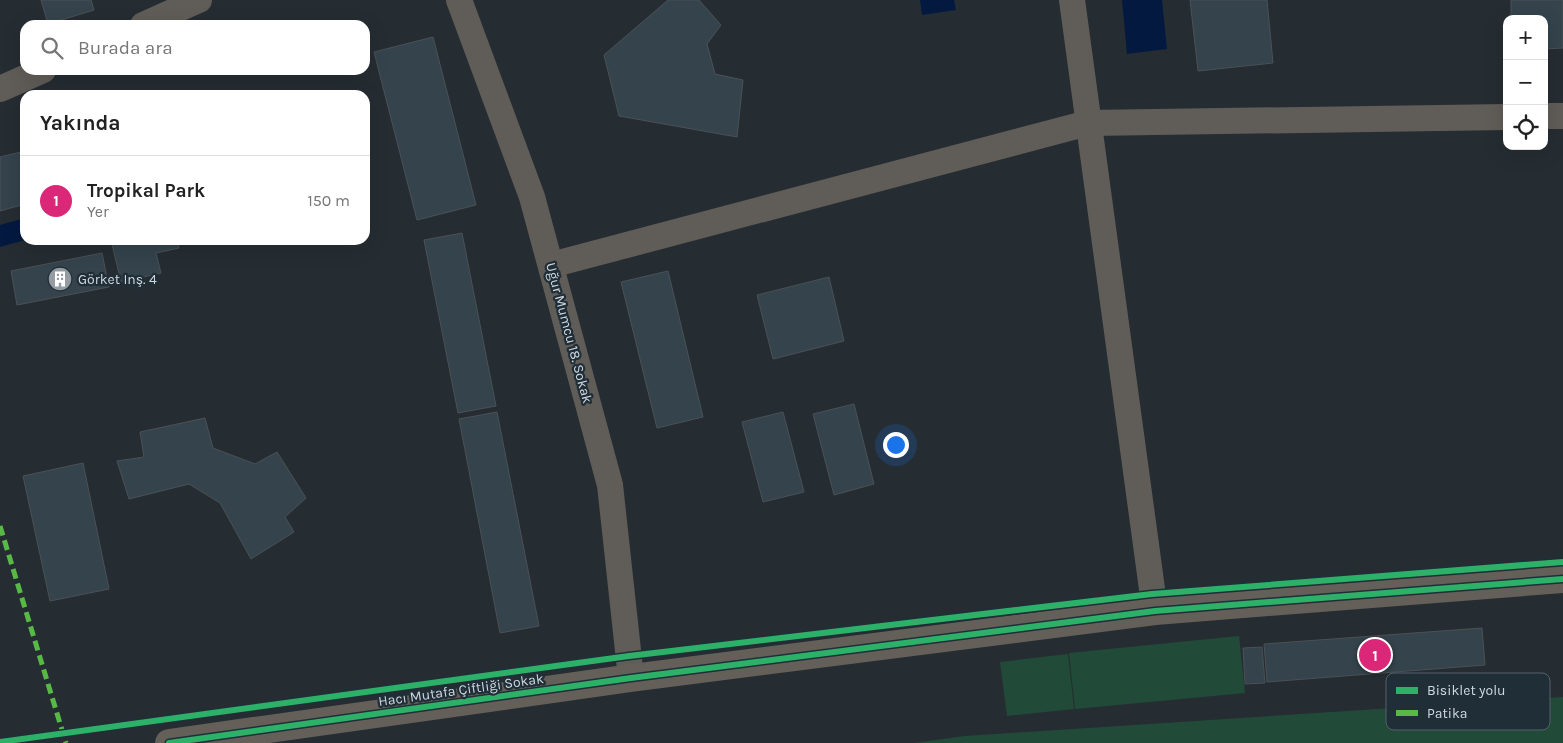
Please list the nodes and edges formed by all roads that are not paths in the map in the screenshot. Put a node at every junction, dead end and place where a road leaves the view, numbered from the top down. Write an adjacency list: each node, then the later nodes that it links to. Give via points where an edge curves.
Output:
1 (200, 0): 4 (street)
2 (459, 0): 11 (street, Uğur Mumcu 18. Sokak, via 532,197)
3 (1072, 0): 10 (street)
4 (154, 20)
5 (31, 75): 6 (street)
6 (0, 89)
7 (1548, 116): 8 (street)
8 (1563, 116)
9 (1503, 117): 10 (street)
10 (1088, 123): 11 (street); 13 (street)
11 (551, 266): 14 (street, Uğur Mumcu 18. Sokak, via 610,485)
12 (1563, 579): 13 (street, Hacı Mutafa Çiftliği Sokak)
13 (1155, 611): 14 (street, Hacı Mutafa Çiftliği Sokak)
14 (631, 678): 15 (street, Hacı Mutafa Çiftliği Sokak)
15 (169, 743)

